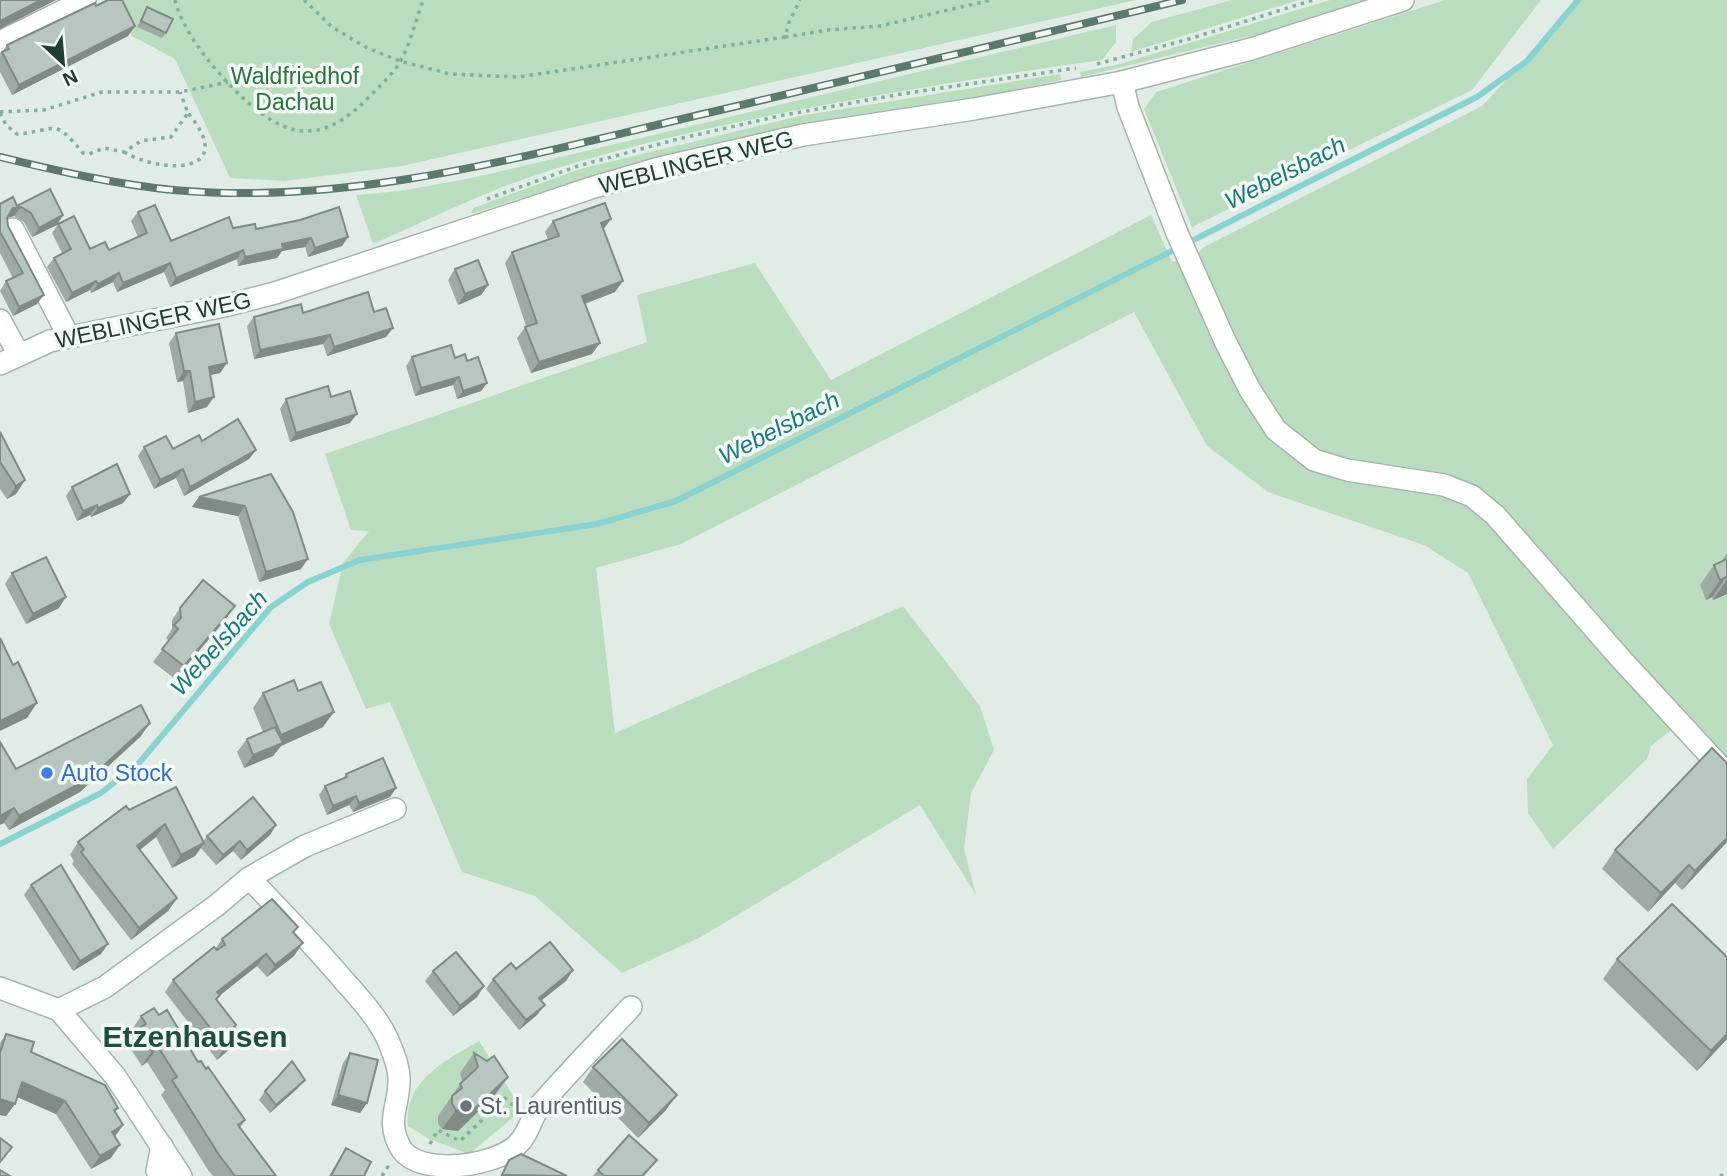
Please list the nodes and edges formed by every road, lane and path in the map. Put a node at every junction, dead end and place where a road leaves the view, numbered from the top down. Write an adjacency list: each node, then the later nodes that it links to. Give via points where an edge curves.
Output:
1 (85, 0): 10 (street)
2 (176, 0): 13 (path, via 193,39)
3 (304, 0): 12 (path, via 332,27)
4 (423, 0): 12 (path)
5 (800, 0): 9 (path)
6 (991, 0): 9 (path, via 880,26)
7 (1313, 0): 11 (path)
8 (1403, 0): 14 (street, WEBLINGER WEG, via 1251,49)
9 (785, 37): 12 (path, via 518,78 450,74)
10 (0, 42)
11 (1123, 57)
12 (400, 61): 13 (path, via 359,107 336,123 307,133 268,117)
13 (228, 82): 15 (path)
14 (1122, 82): 21 (street, WEBLINGER WEG, via 803,135 659,168 275,293); 23 (street, via 1186,256 1250,390 1276,430 1314,460 1347,470 1444,485 1472,496 1495,515)
15 (180, 93): 16 (path, via 102,92 44,110); 17 (path)
16 (0, 113): 18 (path, via 17,134 54,127 66,133 83,153 104,148)
17 (188, 113): 18 (path, via 171,137 141,141); 18 (path, via 206,146 193,164 150,162)
18 (124, 152)
19 (13, 229): 21 (street)
20 (0, 320): 22 (street)
21 (69, 337): 22 (street, WEBLINGER WEG)
22 (10, 359)
23 (1727, 774)
24 (395, 809): 25 (street, via 305,846)
25 (249, 878): 27 (street, via 316,947 386,1036 399,1080 393,1129 400,1148 413,1162 439,1168 470,1167 517,1146 539,1107); 28 (street, via 105,987)
26 (0, 988): 28 (street)
27 (631, 1007)
28 (60, 1010): 31 (street, via 115,1076)
29 (520, 1112): 30 (path, via 505,1098 460,1141 438,1129)
30 (432, 1140)
31 (162, 1146): 33 (street); 34 (street)
32 (1727, 1173): 35 (path)
33 (160, 1176)
34 (181, 1176)
35 (1720, 1176)

